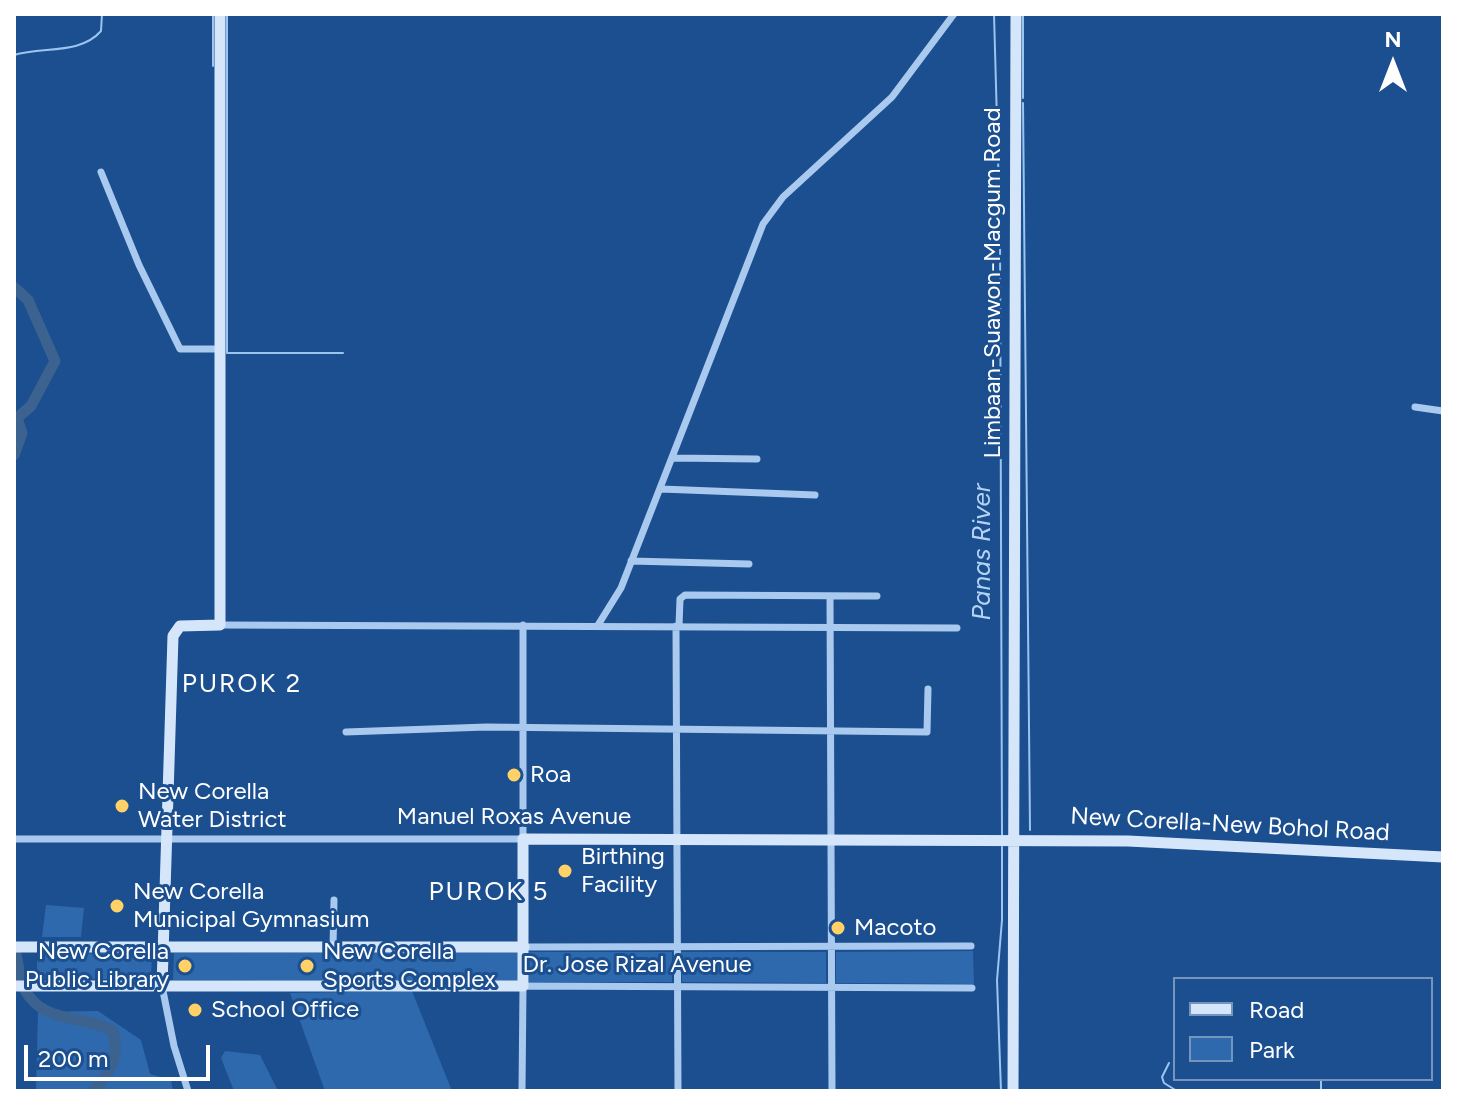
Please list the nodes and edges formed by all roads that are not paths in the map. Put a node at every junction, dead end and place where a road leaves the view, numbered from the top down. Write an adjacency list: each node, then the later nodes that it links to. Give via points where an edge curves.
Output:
1 (220, 14): 5 (street)
2 (954, 14): 8 (street, via 892,97 770,213 755,238)
3 (1016, 14): 32 (street, Limbaan-Suawon-Macgum Road)
4 (101, 172): 5 (street, via 180,349)
5 (219, 349): 16 (street)
6 (1415, 407): 7 (street)
7 (1443, 411)
8 (673, 458): 9 (street); 10 (street)
9 (757, 459)
10 (661, 489): 11 (street); 12 (street)
11 (815, 495)
12 (631, 561): 13 (street); 18 (street, via 616,599)
13 (749, 564)
14 (830, 596): 15 (street); 19 (street, via 685,595); 20 (street)
15 (877, 596)
16 (220, 625): 17 (street); 30 (street, via 184,625 174,631)
17 (523, 625): 18 (street); 23 (street)
18 (598, 625): 19 (street)
19 (678, 626): 20 (street); 24 (street)
20 (830, 627): 21 (street); 25 (street)
21 (957, 628)
22 (928, 689): 25 (street, via 927,732)
23 (523, 728): 24 (street); 26 (street); 31 (street)
24 (676, 730): 25 (street); 27 (street)
25 (829, 731): 28 (street)
26 (346, 732)
27 (676, 838): 28 (street, Manuel Roxas Avenue); 31 (street, Manuel Roxas Avenue); 36 (street)
28 (830, 838): 32 (street, Manuel Roxas Avenue); 37 (street)
29 (14, 839): 30 (street, Manuel Roxas Avenue)
30 (165, 839): 31 (street, Manuel Roxas Avenue); 35 (street)
31 (523, 839): 41 (street)
32 (1011, 839): 33 (street, New Corella-New Bohol Road); 52 (street, Limbaan-Suawon-Macgum Road)
33 (1443, 857)
34 (334, 900): 40 (street)
35 (163, 946): 39 (street, Dr. Jose Rizal Avenue); 40 (street, Dr. Jose Rizal Avenue); 43 (street)
36 (677, 946): 37 (street, Dr. Jose Rizal Avenue); 41 (street, Dr. Jose Rizal Avenue); 45 (street)
37 (831, 946): 38 (street, Dr. Jose Rizal Avenue); 46 (street)
38 (971, 946)
39 (17, 947)
40 (333, 947): 41 (street, Dr. Jose Rizal Avenue)
41 (524, 947): 44 (street)
42 (16, 986): 43 (street, Dr. Jose Rizal Avenue)
43 (162, 986): 44 (street, Dr. Jose Rizal Avenue); 48 (street)
44 (523, 986): 45 (street, Dr. Jose Rizal Avenue); 49 (street)
45 (677, 988): 46 (street, Dr. Jose Rizal Avenue); 50 (street)
46 (831, 988): 47 (street, Dr. Jose Rizal Avenue); 51 (street)
47 (972, 988)
48 (188, 1091)
49 (522, 1091)
50 (678, 1091)
51 (832, 1091)
52 (1013, 1091)

